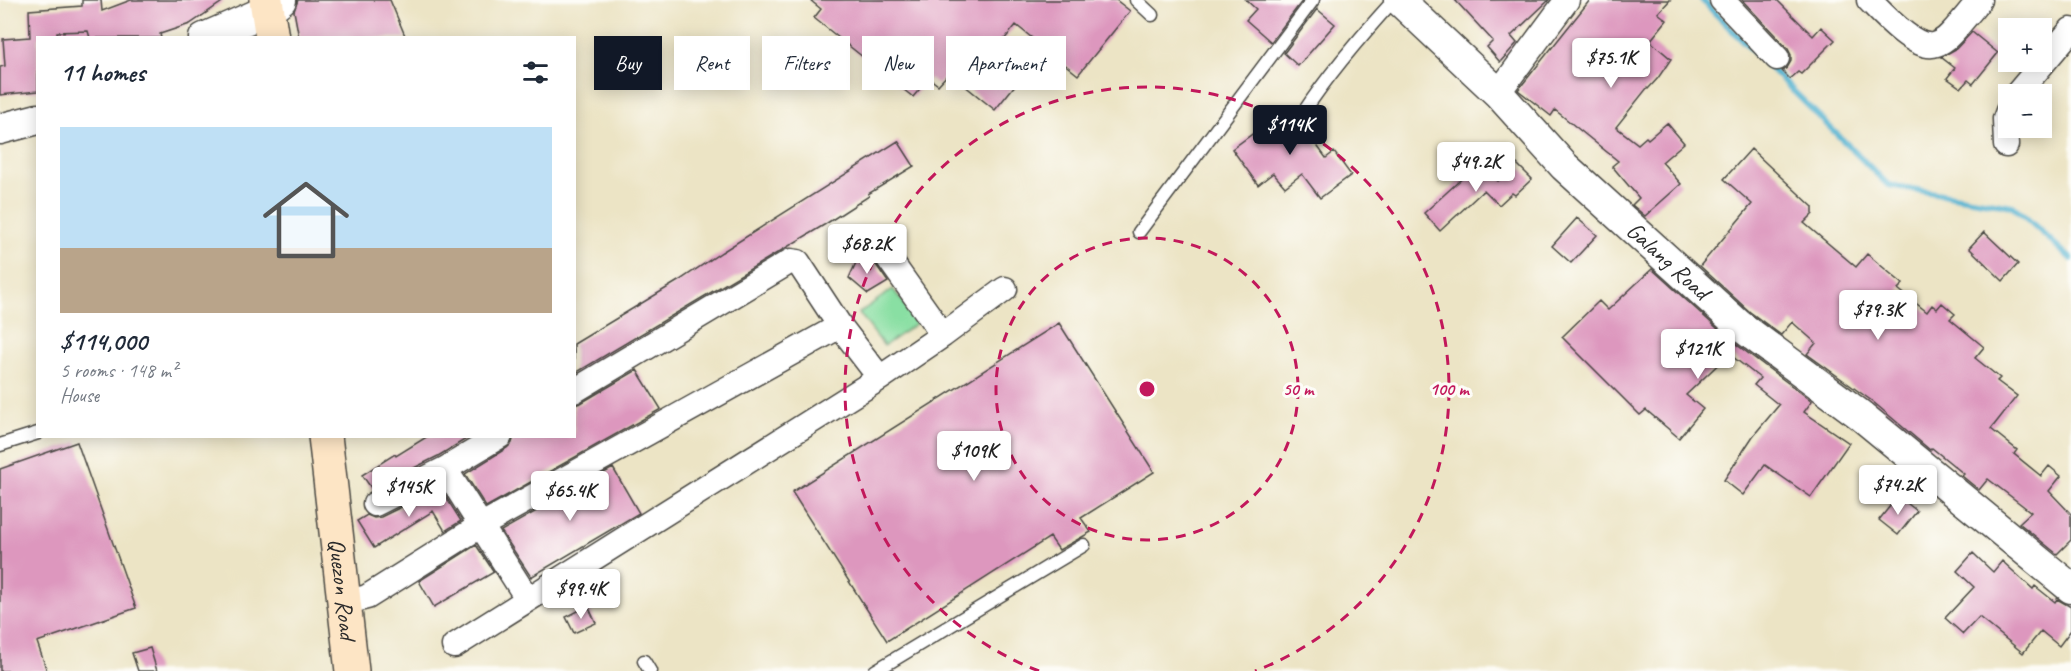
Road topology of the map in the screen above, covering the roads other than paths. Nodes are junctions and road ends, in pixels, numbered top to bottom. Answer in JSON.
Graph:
{"nodes":[{"id":1,"x":1136,"y":0,"type":"edge"},
{"id":2,"x":1313,"y":0,"type":"edge"},
{"id":3,"x":1394,"y":0,"type":"edge"},
{"id":4,"x":1399,"y":0,"type":"edge"},
{"id":5,"x":1567,"y":0,"type":"edge"},
{"id":6,"x":1722,"y":0,"type":"edge"},
{"id":7,"x":1869,"y":0,"type":"edge"},
{"id":8,"x":1979,"y":0,"type":"edge"},
{"id":9,"x":272,"y":12,"type":"edge"},
{"id":10,"x":1152,"y":15,"type":"dead end"},
{"id":11,"x":2071,"y":30,"type":"edge"},
{"id":12,"x":209,"y":36,"type":"edge"},
{"id":13,"x":1777,"y":58,"type":"dead end"},
{"id":14,"x":2025,"y":84,"type":"edge"},
{"id":15,"x":1498,"y":93,"type":"junction"},
{"id":16,"x":1303,"y":113,"type":"dead end"},
{"id":17,"x":36,"y":120,"type":"edge"},
{"id":18,"x":0,"y":129,"type":"edge"},
{"id":19,"x":2006,"y":138,"type":"edge"},
{"id":20,"x":2006,"y":145,"type":"dead end"},
{"id":21,"x":1139,"y":232,"type":"dead end"},
{"id":22,"x":874,"y":238,"type":"dead end"},
{"id":23,"x":1005,"y":289,"type":"dead end"},
{"id":24,"x":840,"y":326,"type":"junction"},
{"id":25,"x":944,"y":335,"type":"junction"},
{"id":26,"x":880,"y":378,"type":"junction"},
{"id":27,"x":576,"y":390,"type":"edge"},
{"id":28,"x":36,"y":435,"type":"edge"},
{"id":29,"x":325,"y":438,"type":"edge"},
{"id":30,"x":497,"y":438,"type":"edge"},
{"id":31,"x":0,"y":445,"type":"edge"},
{"id":32,"x":446,"y":469,"type":"junction"},
{"id":33,"x":375,"y":504,"type":"dead end"},
{"id":34,"x":480,"y":526,"type":"junction"},
{"id":35,"x":1084,"y":545,"type":"dead end"},
{"id":36,"x":2071,"y":588,"type":"edge"},
{"id":37,"x":527,"y":598,"type":"junction"},
{"id":38,"x":344,"y":603,"type":"junction"},
{"id":39,"x":454,"y":646,"type":"dead end"},
{"id":40,"x":352,"y":671,"type":"edge"},
{"id":41,"x":875,"y":671,"type":"edge"}],
"edges":[{"from":1,"to":10,"type":"lane"},
{"from":2,"to":21,"type":"lane"},
{"from":3,"to":16,"type":"lane"},
{"from":4,"to":15,"type":"street","name":"Galang Road"},
{"from":5,"to":15,"type":"street"},
{"from":6,"to":13,"type":"street"},
{"from":7,"to":8,"type":"street"},
{"from":9,"to":12,"type":"street"},
{"from":11,"to":14,"type":"street"},
{"from":15,"to":36,"type":"street","name":"Galang Road"},
{"from":17,"to":18,"type":"street"},
{"from":19,"to":20,"type":"street"},
{"from":22,"to":25,"type":"street"},
{"from":23,"to":25,"type":"street"},
{"from":24,"to":26,"type":"street"},
{"from":24,"to":27,"type":"street"},
{"from":24,"to":34,"type":"street"},
{"from":25,"to":26,"type":"street"},
{"from":26,"to":37,"type":"street"},
{"from":28,"to":31,"type":"lane"},
{"from":29,"to":38,"type":"main road","name":"Quezon Road"},
{"from":30,"to":32,"type":"street"},
{"from":32,"to":33,"type":"street"},
{"from":32,"to":34,"type":"street"},
{"from":34,"to":37,"type":"street"},
{"from":34,"to":38,"type":"street"},
{"from":35,"to":41,"type":"lane"},
{"from":37,"to":39,"type":"street"},
{"from":38,"to":40,"type":"main road","name":"Quezon Road"}]}
